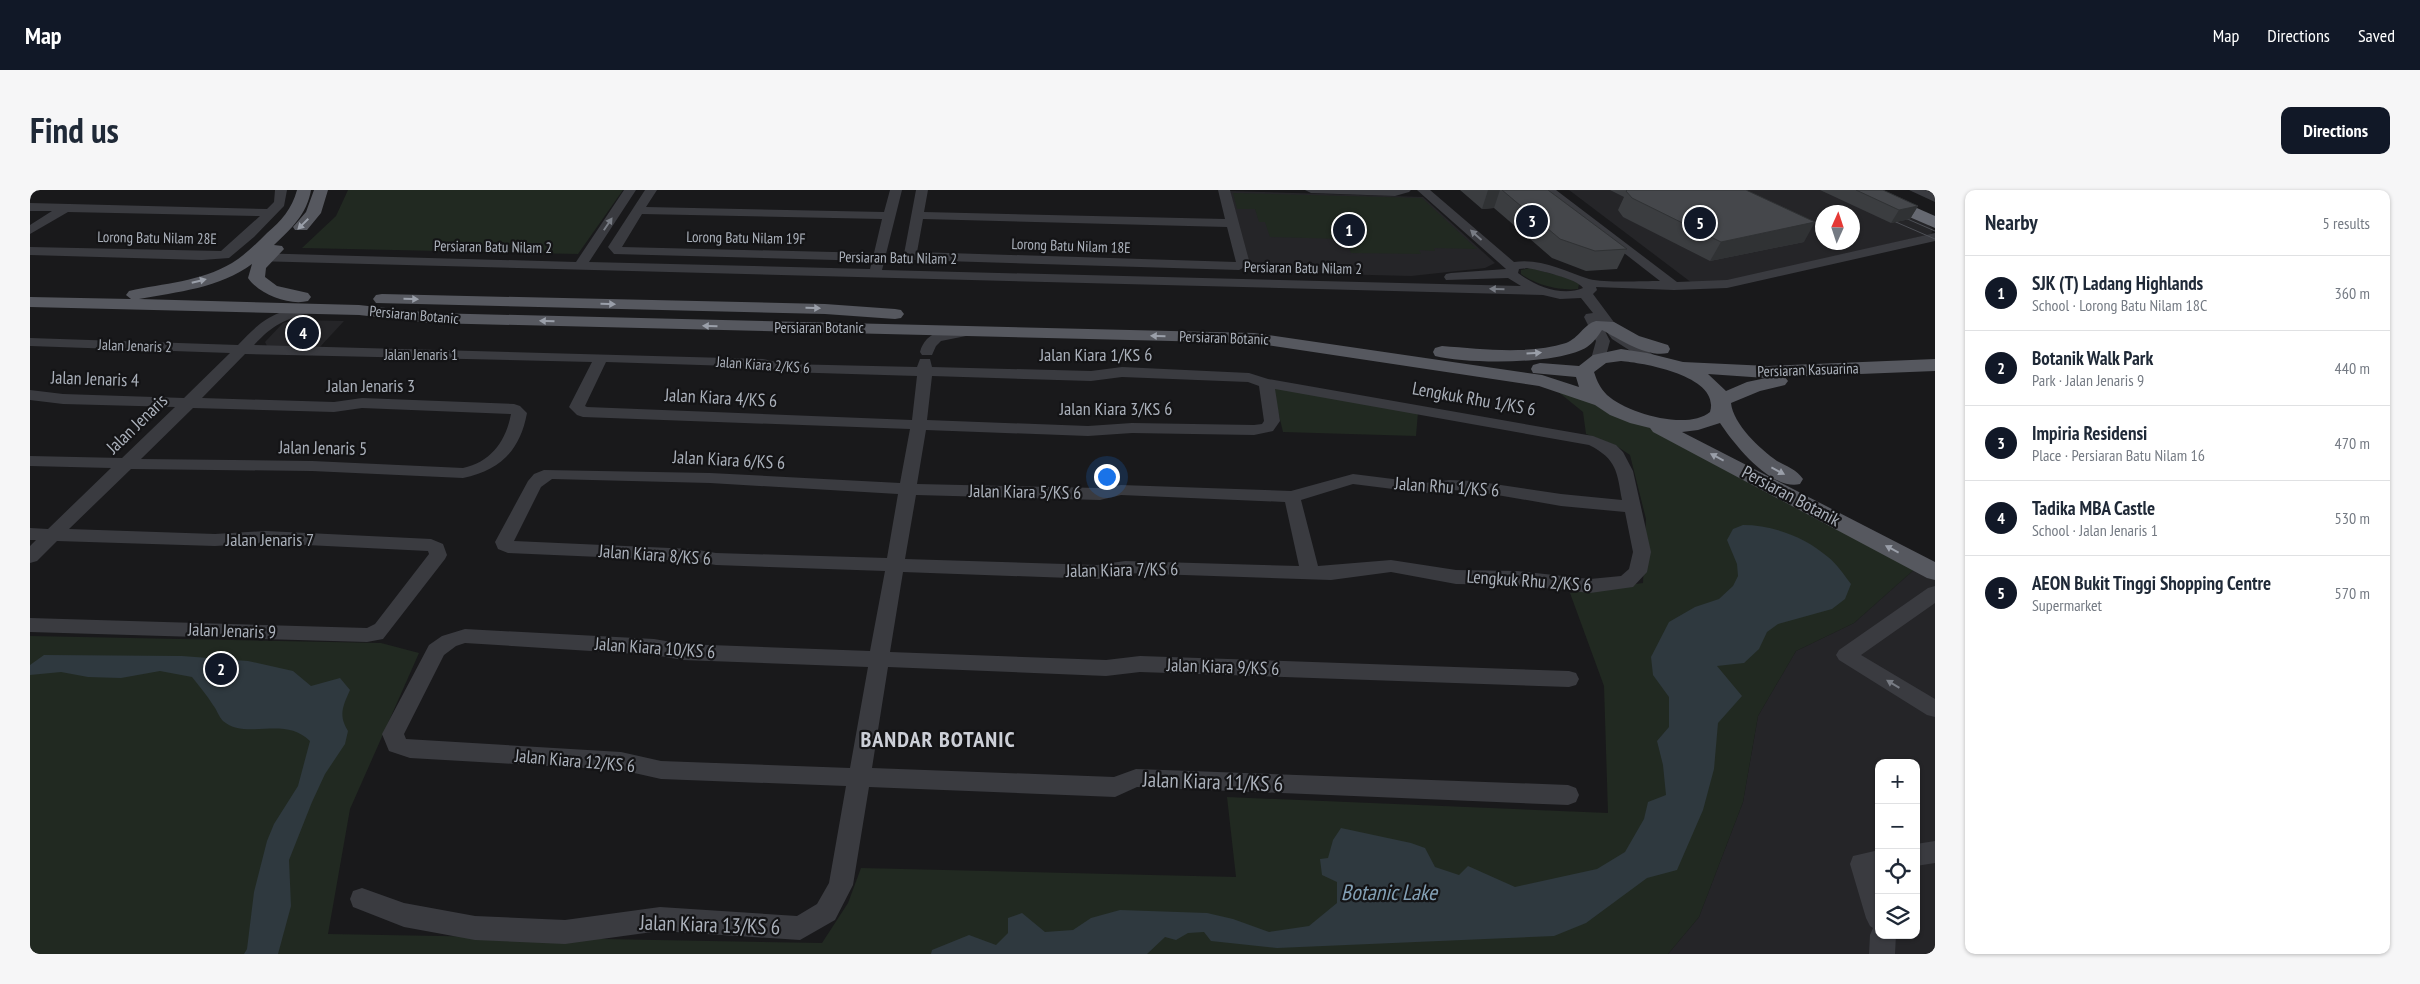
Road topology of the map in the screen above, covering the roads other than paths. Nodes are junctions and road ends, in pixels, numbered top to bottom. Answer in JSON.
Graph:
{"nodes":[{"id":1,"x":281,"y":190,"type":"edge"},
{"id":2,"x":304,"y":190,"type":"edge"},
{"id":3,"x":321,"y":190,"type":"edge"},
{"id":4,"x":630,"y":190,"type":"edge"},
{"id":5,"x":643,"y":190,"type":"edge"},
{"id":6,"x":651,"y":190,"type":"edge"},
{"id":7,"x":896,"y":190,"type":"edge"},
{"id":8,"x":922,"y":190,"type":"edge"},
{"id":9,"x":1224,"y":190,"type":"edge"},
{"id":10,"x":1311,"y":190,"type":"edge"},
{"id":11,"x":1405,"y":190,"type":"edge"},
{"id":12,"x":1423,"y":190,"type":"edge"},
{"id":13,"x":1442,"y":190,"type":"edge"},
{"id":14,"x":1549,"y":190,"type":"edge"},
{"id":15,"x":1563,"y":190,"type":"edge"},
{"id":16,"x":1862,"y":190,"type":"edge"},
{"id":17,"x":1883,"y":190,"type":"edge"},
{"id":18,"x":1915,"y":190,"type":"edge"},
{"id":19,"x":1935,"y":198,"type":"edge"},
{"id":20,"x":30,"y":207,"type":"edge"},
{"id":21,"x":65,"y":208,"type":"junction"},
{"id":22,"x":638,"y":210,"type":"junction"},
{"id":23,"x":272,"y":213,"type":"junction"},
{"id":24,"x":917,"y":215,"type":"junction"},
{"id":25,"x":889,"y":216,"type":"junction"},
{"id":26,"x":1933,"y":219,"type":"edge"},
{"id":27,"x":1233,"y":223,"type":"junction"},
{"id":28,"x":1608,"y":225,"type":"junction"},
{"id":29,"x":1595,"y":226,"type":"junction"},
{"id":30,"x":30,"y":230,"type":"edge"},
{"id":31,"x":1935,"y":237,"type":"edge"},
{"id":32,"x":1935,"y":246,"type":"edge"},
{"id":33,"x":30,"y":251,"type":"edge"},
{"id":34,"x":262,"y":254,"type":"junction"},
{"id":35,"x":590,"y":262,"type":"junction"},
{"id":36,"x":1527,"y":264,"type":"junction"},
{"id":37,"x":877,"y":265,"type":"junction"},
{"id":38,"x":1232,"y":266,"type":"joint"},
{"id":39,"x":1511,"y":270,"type":"junction"},
{"id":40,"x":1654,"y":271,"type":"junction"},
{"id":41,"x":1278,"y":280,"type":"junction"},
{"id":42,"x":1674,"y":286,"type":"junction"},
{"id":43,"x":1688,"y":286,"type":"junction"},
{"id":44,"x":30,"y":289,"type":"edge"},
{"id":45,"x":1588,"y":289,"type":"junction"},
{"id":46,"x":1646,"y":289,"type":"junction"},
{"id":47,"x":1545,"y":291,"type":"junction"},
{"id":48,"x":1566,"y":294,"type":"junction"},
{"id":49,"x":135,"y":295,"type":"junction"},
{"id":50,"x":471,"y":300,"type":"junction"},
{"id":51,"x":1606,"y":301,"type":"junction"},
{"id":52,"x":30,"y":302,"type":"edge"},
{"id":53,"x":305,"y":303,"type":"junction"},
{"id":54,"x":764,"y":308,"type":"junction"},
{"id":55,"x":265,"y":314,"type":"junction"},
{"id":56,"x":455,"y":319,"type":"junction"},
{"id":57,"x":1602,"y":326,"type":"junction"},
{"id":58,"x":758,"y":328,"type":"junction"},
{"id":59,"x":888,"y":328,"type":"junction"},
{"id":60,"x":980,"y":331,"type":"junction"},
{"id":61,"x":30,"y":342,"type":"edge"},
{"id":62,"x":241,"y":350,"type":"junction"},
{"id":63,"x":1416,"y":351,"type":"junction"},
{"id":64,"x":926,"y":357,"type":"junction"},
{"id":65,"x":601,"y":358,"type":"junction"},
{"id":66,"x":1652,"y":358,"type":"junction"},
{"id":67,"x":1935,"y":365,"type":"edge"},
{"id":68,"x":1591,"y":366,"type":"junction"},
{"id":69,"x":1681,"y":367,"type":"junction"},
{"id":70,"x":1811,"y":370,"type":"junction"},
{"id":71,"x":1935,"y":374,"type":"edge"},
{"id":72,"x":1266,"y":383,"type":"junction"},
{"id":73,"x":30,"y":395,"type":"edge"},
{"id":74,"x":1602,"y":401,"type":"junction"},
{"id":75,"x":190,"y":402,"type":"junction"},
{"id":76,"x":1721,"y":405,"type":"junction"},
{"id":77,"x":1646,"y":421,"type":"junction"},
{"id":78,"x":918,"y":425,"type":"junction"},
{"id":79,"x":509,"y":443,"type":"joint"},
{"id":80,"x":30,"y":461,"type":"edge"},
{"id":81,"x":124,"y":464,"type":"junction"},
{"id":82,"x":550,"y":474,"type":"joint"},
{"id":83,"x":907,"y":489,"type":"junction"},
{"id":84,"x":1292,"y":497,"type":"junction"},
{"id":85,"x":1633,"y":507,"type":"junction"},
{"id":86,"x":30,"y":534,"type":"edge"},
{"id":87,"x":52,"y":534,"type":"junction"},
{"id":88,"x":1935,"y":554,"type":"edge"},
{"id":89,"x":30,"y":557,"type":"edge"},
{"id":90,"x":894,"y":566,"type":"junction"},
{"id":91,"x":1310,"y":572,"type":"junction"},
{"id":92,"x":1350,"y":572,"type":"joint"},
{"id":93,"x":1935,"y":572,"type":"edge"},
{"id":94,"x":413,"y":590,"type":"joint"},
{"id":95,"x":1934,"y":595,"type":"edge"},
{"id":96,"x":30,"y":625,"type":"edge"},
{"id":97,"x":436,"y":650,"type":"joint"},
{"id":98,"x":879,"y":658,"type":"junction"},
{"id":99,"x":1568,"y":679,"type":"dead end"},
{"id":100,"x":1935,"y":709,"type":"edge"},
{"id":101,"x":859,"y":776,"type":"junction"},
{"id":102,"x":1568,"y":795,"type":"dead end"},
{"id":103,"x":1935,"y":852,"type":"edge"},
{"id":104,"x":1920,"y":854,"type":"edge"},
{"id":105,"x":1875,"y":862,"type":"edge"},
{"id":106,"x":362,"y":899,"type":"dead end"},
{"id":107,"x":1875,"y":905,"type":"edge"},
{"id":108,"x":1883,"y":939,"type":"edge"},
{"id":109,"x":1882,"y":954,"type":"edge"}],
"edges":[{"from":1,"to":23,"type":"street","name":"Lorong Batu Nilam 28E"},
{"from":2,"to":34,"type":"main road"},
{"from":3,"to":34,"type":"main road","one_way":true},
{"from":35,"to":4,"type":"street","one_way":true},
{"from":5,"to":35,"type":"street"},
{"from":6,"to":22,"type":"street"},
{"from":7,"to":25,"type":"street"},
{"from":8,"to":24,"type":"street"},
{"from":9,"to":27,"type":"street"},
{"from":10,"to":11,"type":"street"},
{"from":39,"to":12,"type":"street","one_way":true},
{"from":13,"to":36,"type":"street"},
{"from":14,"to":29,"type":"street"},
{"from":15,"to":28,"type":"street"},
{"from":16,"to":26,"type":"highway"},
{"from":17,"to":26,"type":"highway"},
{"from":18,"to":19,"type":"street"},
{"from":20,"to":21,"type":"street"},
{"from":21,"to":23,"type":"street"},
{"from":21,"to":30,"type":"street"},
{"from":22,"to":25,"type":"street"},
{"from":22,"to":37,"type":"street","name":"Lorong Batu Nilam 19F"},
{"from":23,"to":33,"type":"street","name":"Lorong Batu Nilam 28E"},
{"from":24,"to":27,"type":"street"},
{"from":24,"to":38,"type":"street","name":"Lorong Batu Nilam 18E"},
{"from":25,"to":37,"type":"street"},
{"from":27,"to":38,"type":"street"},
{"from":28,"to":29,"type":"street"},
{"from":28,"to":43,"type":"street"},
{"from":29,"to":40,"type":"street"},
{"from":31,"to":43,"type":"street"},
{"from":32,"to":46,"type":"street"},
{"from":34,"to":35,"type":"street","name":"Persiaran Batu Nilam 2"},
{"from":49,"to":34,"type":"main road","one_way":true},
{"from":34,"to":53,"type":"main road"},
{"from":35,"to":37,"type":"street","name":"Persiaran Batu Nilam 2"},
{"from":36,"to":39,"type":"street","name":"Persiaran Batu Nilam 2"},
{"from":36,"to":45,"type":"street"},
{"from":37,"to":41,"type":"street","name":"Persiaran Batu Nilam 2"},
{"from":39,"to":41,"type":"street","name":"Persiaran Batu Nilam 2"},
{"from":39,"to":47,"type":"street"},
{"from":40,"to":42,"type":"street"},
{"from":40,"to":46,"type":"street"},
{"from":47,"to":41,"type":"street","name":"Persiaran Batu Nilam 2","one_way":true},
{"from":42,"to":43,"type":"street"},
{"from":42,"to":46,"type":"street"},
{"from":44,"to":49,"type":"main road","name":"Persiaran Botanic"},
{"from":45,"to":46,"type":"street"},
{"from":45,"to":48,"type":"street"},
{"from":45,"to":51,"type":"street"},
{"from":46,"to":51,"type":"street"},
{"from":47,"to":48,"type":"street"},
{"from":48,"to":57,"type":"street"},
{"from":49,"to":53,"type":"main road","name":"Persiaran Botanic"},
{"from":53,"to":50,"type":"main road","name":"Persiaran Botanic","one_way":true},
{"from":50,"to":54,"type":"main road","name":"Persiaran Botanic","one_way":true},
{"from":50,"to":56,"type":"main road"},
{"from":51,"to":57,"type":"street"},
{"from":52,"to":55,"type":"main road","name":"Persiaran Botanic"},
{"from":53,"to":55,"type":"main road","name":"Persiaran Botanic"},
{"from":53,"to":56,"type":"main road","name":"Persiaran Botanic"},
{"from":54,"to":58,"type":"main road"},
{"from":54,"to":63,"type":"main road","name":"Persiaran Botanic","one_way":true},
{"from":55,"to":62,"type":"street","name":"Jalan Jenaris"},
{"from":58,"to":56,"type":"main road","name":"Persiaran Botanic","one_way":true},
{"from":63,"to":57,"type":"main road","one_way":true},
{"from":57,"to":66,"type":"street"},
{"from":57,"to":68,"type":"street"},
{"from":57,"to":70,"type":"main road"},
{"from":58,"to":59,"type":"main road","name":"Persiaran Botanic"},
{"from":59,"to":60,"type":"main road","name":"Persiaran Botanic"},
{"from":59,"to":64,"type":"street"},
{"from":60,"to":64,"type":"street"},
{"from":74,"to":60,"type":"main road","name":"Persiaran Botanic","one_way":true},
{"from":61,"to":62,"type":"street","name":"Jalan Jenaris 2"},
{"from":62,"to":65,"type":"street","name":"Jalan Jenaris 1"},
{"from":62,"to":75,"type":"street","name":"Jalan Jenaris"},
{"from":63,"to":68,"type":"main road","name":"Persiaran Botanic"},
{"from":64,"to":65,"type":"street","name":"Jalan Kiara 2/KS 6"},
{"from":64,"to":72,"type":"street","name":"Jalan Kiara 1/KS 6"},
{"from":64,"to":78,"type":"street","name":"Jalan Kiara 13/KS 6"},
{"from":65,"to":78,"type":"street","name":"Jalan Kiara 4/KS 6"},
{"from":66,"to":68,"type":"main road","name":"Persiaran Botanic"},
{"from":66,"to":69,"type":"main road","name":"Persiaran Botanic"},
{"from":67,"to":70,"type":"main road","name":"Persiaran Kasuarina"},
{"from":68,"to":74,"type":"main road"},
{"from":69,"to":70,"type":"main road","name":"Persiaran Kasuarina"},
{"from":69,"to":76,"type":"main road","name":"Persiaran Botanik"},
{"from":71,"to":76,"type":"main road","name":"Persiaran Kasuarina"},
{"from":72,"to":78,"type":"street","name":"Jalan Kiara 3/KS 6"},
{"from":72,"to":85,"type":"street","name":"Lengkuk Rhu 1/KS 6"},
{"from":73,"to":75,"type":"street","name":"Jalan Jenaris 4"},
{"from":74,"to":77,"type":"main road"},
{"from":75,"to":79,"type":"street","name":"Jalan Jenaris 3"},
{"from":75,"to":81,"type":"street","name":"Jalan Jenaris"},
{"from":76,"to":77,"type":"main road","name":"Persiaran Kasuarina"},
{"from":76,"to":88,"type":"main road","name":"Persiaran Botanik","one_way":true},
{"from":93,"to":77,"type":"main road","name":"Persiaran Botanik","one_way":true},
{"from":78,"to":83,"type":"street","name":"Jalan Kiara 13/KS 6"},
{"from":79,"to":81,"type":"street","name":"Jalan Jenaris 5"},
{"from":80,"to":81,"type":"street","name":"Jalan Jenaris 5"},
{"from":81,"to":87,"type":"street","name":"Jalan Jenaris"},
{"from":82,"to":83,"type":"street","name":"Jalan Kiara 6/KS 6"},
{"from":82,"to":90,"type":"street","name":"Jalan Kiara 8/KS 6"},
{"from":83,"to":84,"type":"street","name":"Jalan Kiara 5/KS 6"},
{"from":83,"to":90,"type":"street","name":"Jalan Kiara 13/KS 6"},
{"from":84,"to":85,"type":"street","name":"Jalan Rhu 1/KS 6"},
{"from":84,"to":91,"type":"street"},
{"from":85,"to":92,"type":"street","name":"Lengkuk Rhu 2/KS 6"},
{"from":86,"to":87,"type":"street"},
{"from":87,"to":89,"type":"street","name":"Jalan Jenaris"},
{"from":87,"to":94,"type":"street","name":"Jalan Jenaris 7"},
{"from":90,"to":91,"type":"street","name":"Jalan Kiara 7/KS 6"},
{"from":90,"to":98,"type":"street","name":"Jalan Kiara 13/KS 6"},
{"from":91,"to":92,"type":"street","name":"Jalan Kiara 7/KS 6"},
{"from":94,"to":96,"type":"street","name":"Jalan Jenaris 9"},
{"from":100,"to":95,"type":"street","one_way":true},
{"from":97,"to":98,"type":"street","name":"Jalan Kiara 10/KS 6"},
{"from":97,"to":101,"type":"street","name":"Jalan Kiara 12/KS 6"},
{"from":98,"to":99,"type":"street","name":"Jalan Kiara 9/KS 6"},
{"from":98,"to":101,"type":"street","name":"Jalan Kiara 13/KS 6"},
{"from":101,"to":102,"type":"street","name":"Jalan Kiara 11/KS 6"},
{"from":101,"to":106,"type":"street","name":"Jalan Kiara 13/KS 6"},
{"from":103,"to":104,"type":"street"},
{"from":105,"to":107,"type":"street"},
{"from":108,"to":109,"type":"street"}]}
